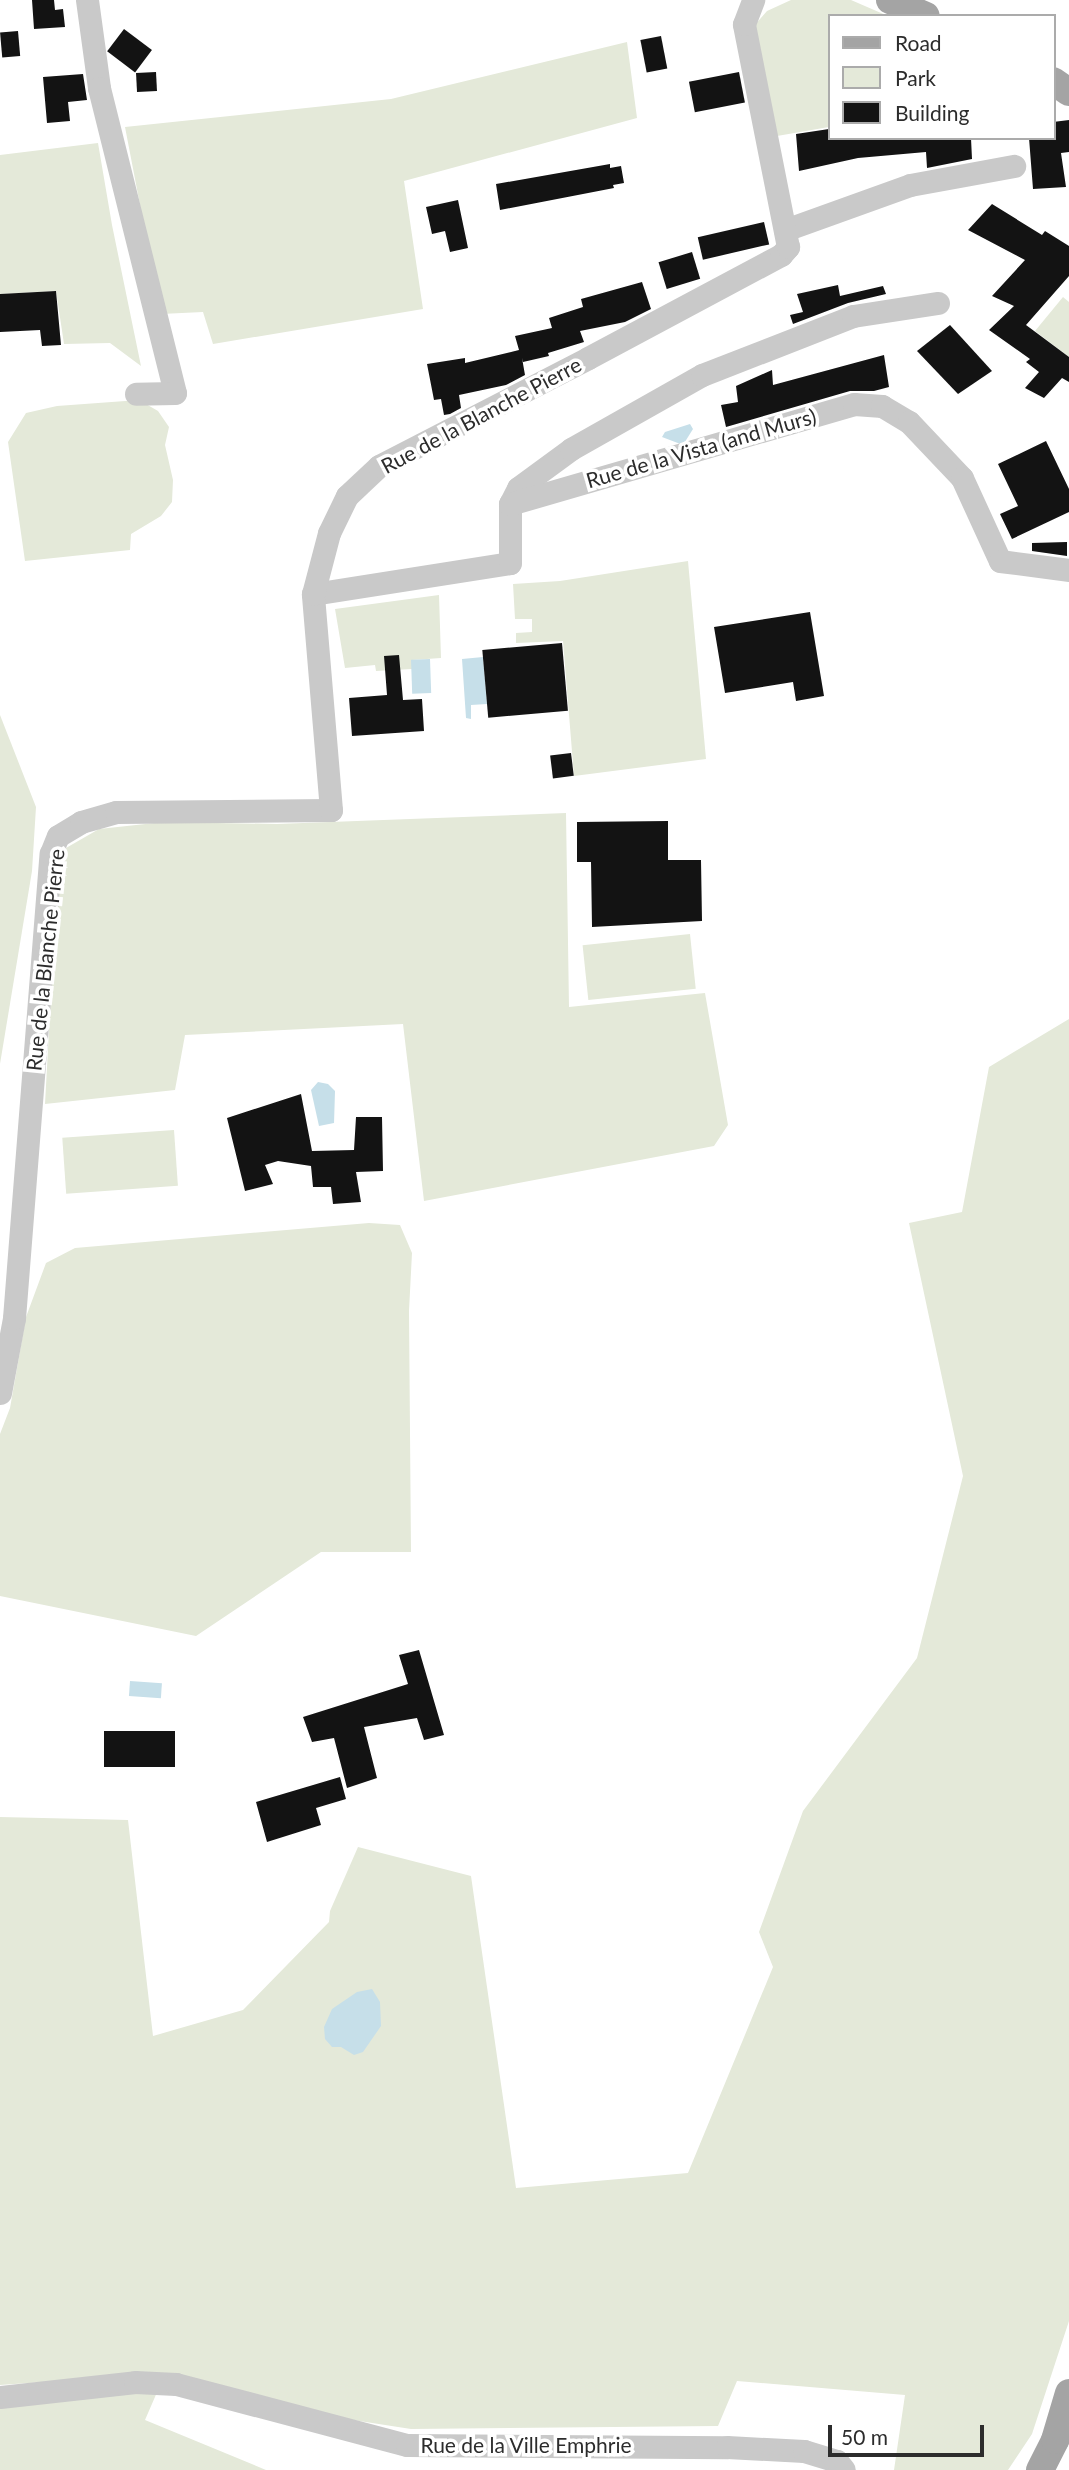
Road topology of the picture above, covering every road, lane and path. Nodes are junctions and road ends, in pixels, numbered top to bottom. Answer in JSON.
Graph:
{"nodes":[{"id":1,"x":87,"y":0,"type":"edge"},
{"id":2,"x":753,"y":0,"type":"edge"},
{"id":3,"x":891,"y":0,"type":"edge"},
{"id":4,"x":922,"y":14,"type":"edge"},
{"id":5,"x":1014,"y":166,"type":"dead end"},
{"id":6,"x":785,"y":230,"type":"junction"},
{"id":7,"x":938,"y":303,"type":"dead end"},
{"id":8,"x":135,"y":394,"type":"dead end"},
{"id":9,"x":510,"y":503,"type":"junction"},
{"id":10,"x":1069,"y":570,"type":"edge"},
{"id":11,"x":313,"y":594,"type":"junction"},
{"id":12,"x":0,"y":1393,"type":"edge"},
{"id":13,"x":1069,"y":2393,"type":"edge"},
{"id":14,"x":0,"y":2397,"type":"edge"},
{"id":15,"x":844,"y":2470,"type":"edge"},
{"id":16,"x":1040,"y":2470,"type":"edge"}],
"edges":[{"from":1,"to":8,"type":"street"},
{"from":2,"to":6,"type":"street"},
{"from":3,"to":4,"type":"main road"},
{"from":5,"to":6,"type":"street"},
{"from":6,"to":11,"type":"street","name":"Rue de la Blanche Pierre"},
{"from":7,"to":9,"type":"street"},
{"from":9,"to":10,"type":"street","name":"Rue de la Vista (and Murs)"},
{"from":9,"to":11,"type":"street"},
{"from":11,"to":12,"type":"street","name":"Rue de la Blanche Pierre"},
{"from":13,"to":16,"type":"main road"},
{"from":14,"to":15,"type":"street","name":"Rue de la Ville Emphrie"}]}
